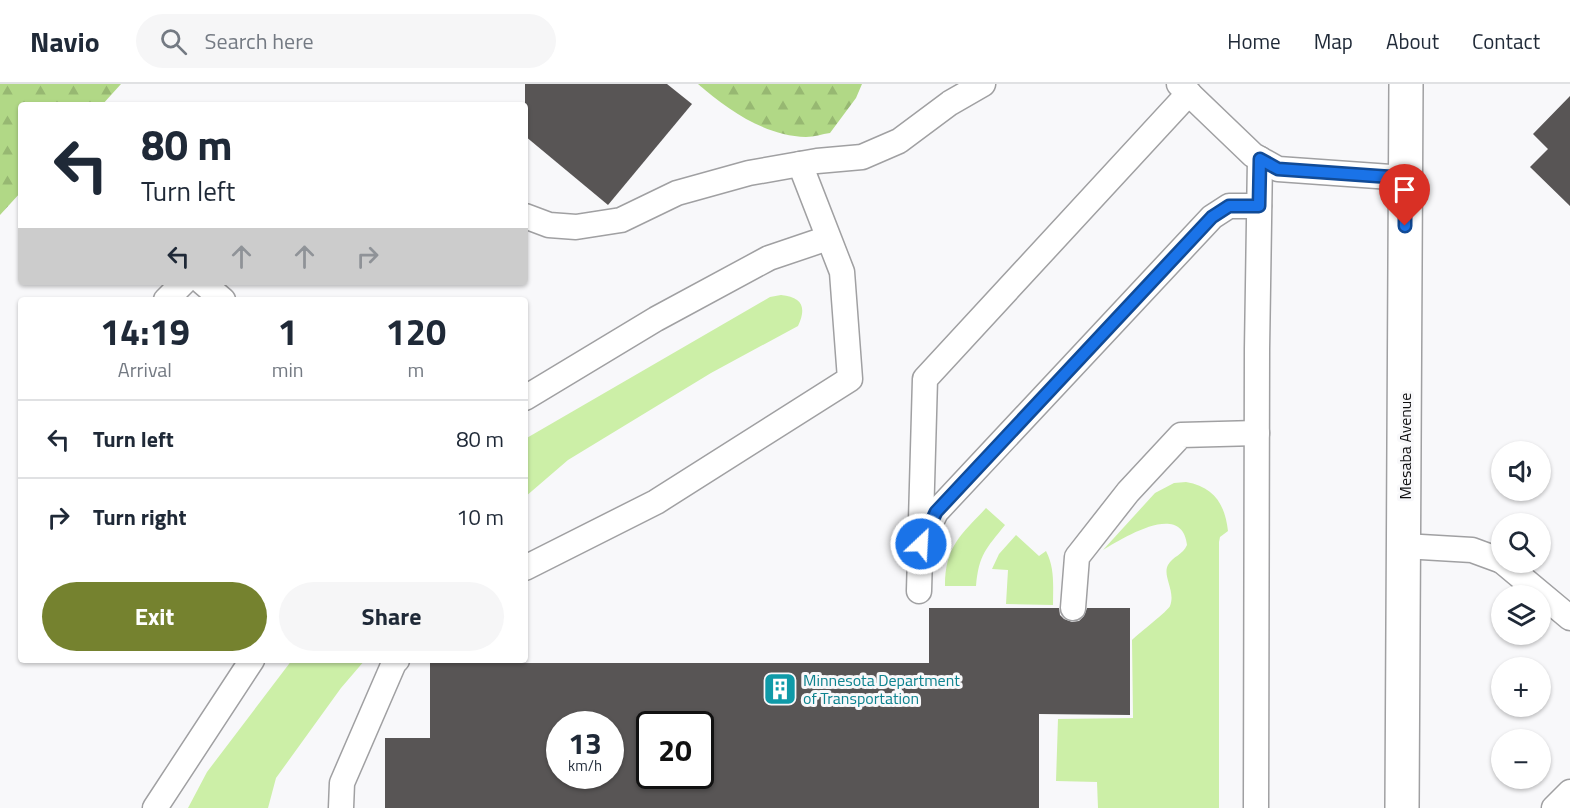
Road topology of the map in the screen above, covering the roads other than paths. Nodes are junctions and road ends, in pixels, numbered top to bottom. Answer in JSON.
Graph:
{"nodes":[{"id":1,"x":983,"y":84,"type":"edge"},
{"id":2,"x":1406,"y":84,"type":"edge"},
{"id":3,"x":1184,"y":89,"type":"edge"},
{"id":4,"x":1260,"y":159,"type":"junction"},
{"id":5,"x":800,"y":164,"type":"junction"},
{"id":6,"x":1405,"y":178,"type":"junction"},
{"id":7,"x":1259,"y":206,"type":"junction"},
{"id":8,"x":528,"y":217,"type":"edge"},
{"id":9,"x":828,"y":238,"type":"junction"},
{"id":10,"x":181,"y":285,"type":"edge"},
{"id":11,"x":206,"y":285,"type":"edge"},
{"id":12,"x":169,"y":297,"type":"edge"},
{"id":13,"x":220,"y":297,"type":"edge"},
{"id":14,"x":528,"y":396,"type":"edge"},
{"id":15,"x":1257,"y":433,"type":"junction"},
{"id":16,"x":921,"y":544,"type":"junction"},
{"id":17,"x":1404,"y":546,"type":"junction"},
{"id":18,"x":1491,"y":558,"type":"edge"},
{"id":19,"x":528,"y":566,"type":"edge"},
{"id":20,"x":1515,"y":573,"type":"edge"},
{"id":21,"x":919,"y":591,"type":"dead end"},
{"id":22,"x":1073,"y":608,"type":"dead end"},
{"id":23,"x":1570,"y":618,"type":"edge"},
{"id":24,"x":250,"y":663,"type":"edge"},
{"id":25,"x":394,"y":663,"type":"edge"},
{"id":26,"x":1570,"y":792,"type":"edge"},
{"id":27,"x":155,"y":808,"type":"edge"},
{"id":28,"x":341,"y":808,"type":"edge"},
{"id":29,"x":1256,"y":808,"type":"edge"},
{"id":30,"x":1402,"y":808,"type":"edge"},
{"id":31,"x":1554,"y":808,"type":"edge"}],
"edges":[{"from":1,"to":5,"type":"lane"},
{"from":2,"to":6,"type":"main road","name":"Mesaba Avenue"},
{"from":3,"to":4,"type":"lane"},
{"from":3,"to":16,"type":"lane"},
{"from":4,"to":6,"type":"lane"},
{"from":4,"to":7,"type":"lane"},
{"from":5,"to":8,"type":"lane"},
{"from":5,"to":9,"type":"lane"},
{"from":6,"to":17,"type":"main road","name":"Mesaba Avenue"},
{"from":7,"to":15,"type":"lane"},
{"from":7,"to":16,"type":"lane"},
{"from":9,"to":14,"type":"lane"},
{"from":9,"to":19,"type":"lane"},
{"from":10,"to":12,"type":"lane"},
{"from":11,"to":13,"type":"lane"},
{"from":15,"to":22,"type":"lane"},
{"from":15,"to":29,"type":"lane"},
{"from":16,"to":21,"type":"lane"},
{"from":17,"to":18,"type":"lane"},
{"from":17,"to":30,"type":"main road","name":"Mesaba Avenue"},
{"from":20,"to":23,"type":"lane"},
{"from":24,"to":27,"type":"lane"},
{"from":25,"to":28,"type":"lane"},
{"from":26,"to":31,"type":"lane"}]}
